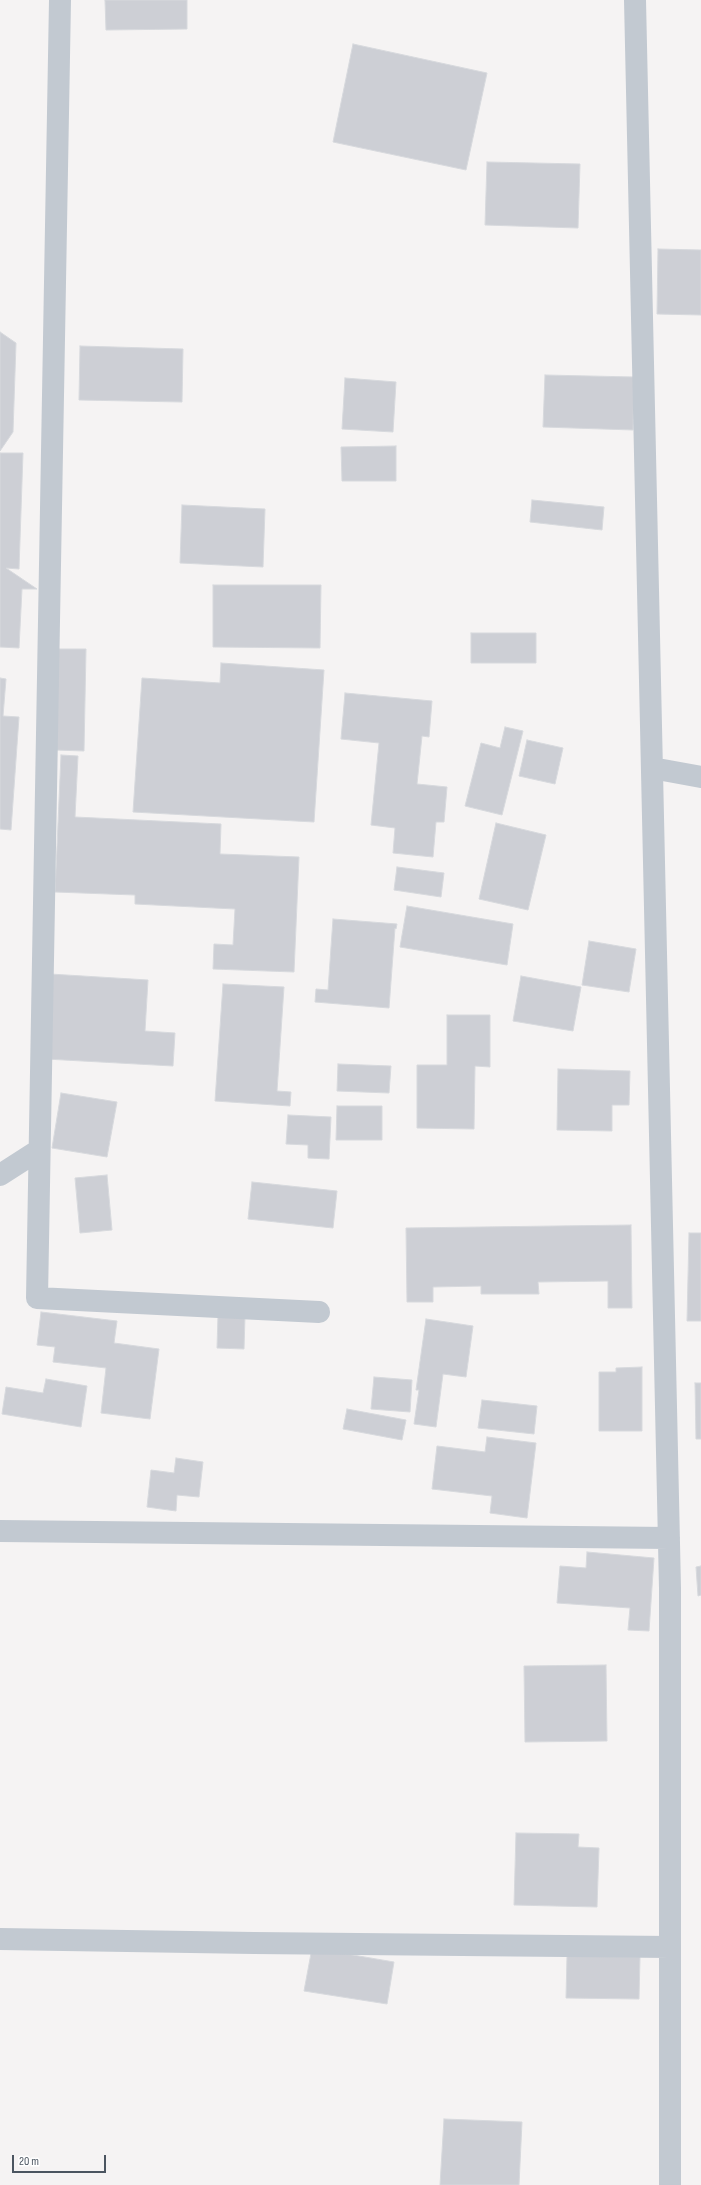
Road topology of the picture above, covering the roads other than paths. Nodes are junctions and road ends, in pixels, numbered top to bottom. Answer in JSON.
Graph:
{"nodes":[{"id":1,"x":60,"y":0,"type":"edge"},
{"id":2,"x":635,"y":0,"type":"edge"},
{"id":3,"x":652,"y":768,"type":"junction"},
{"id":4,"x":701,"y":777,"type":"edge"},
{"id":5,"x":39,"y":1150,"type":"junction"},
{"id":6,"x":0,"y":1175,"type":"edge"},
{"id":7,"x":319,"y":1312,"type":"dead end"},
{"id":8,"x":0,"y":1531,"type":"edge"},
{"id":9,"x":669,"y":1538,"type":"junction"},
{"id":10,"x":0,"y":1939,"type":"edge"},
{"id":11,"x":670,"y":1947,"type":"junction"},
{"id":12,"x":670,"y":2185,"type":"edge"}],
"edges":[{"from":1,"to":5,"type":"street"},
{"from":2,"to":3,"type":"street"},
{"from":3,"to":4,"type":"street"},
{"from":3,"to":9,"type":"street"},
{"from":5,"to":6,"type":"street"},
{"from":5,"to":7,"type":"street"},
{"from":8,"to":9,"type":"street"},
{"from":9,"to":11,"type":"street"},
{"from":10,"to":11,"type":"street"},
{"from":11,"to":12,"type":"street"}]}
